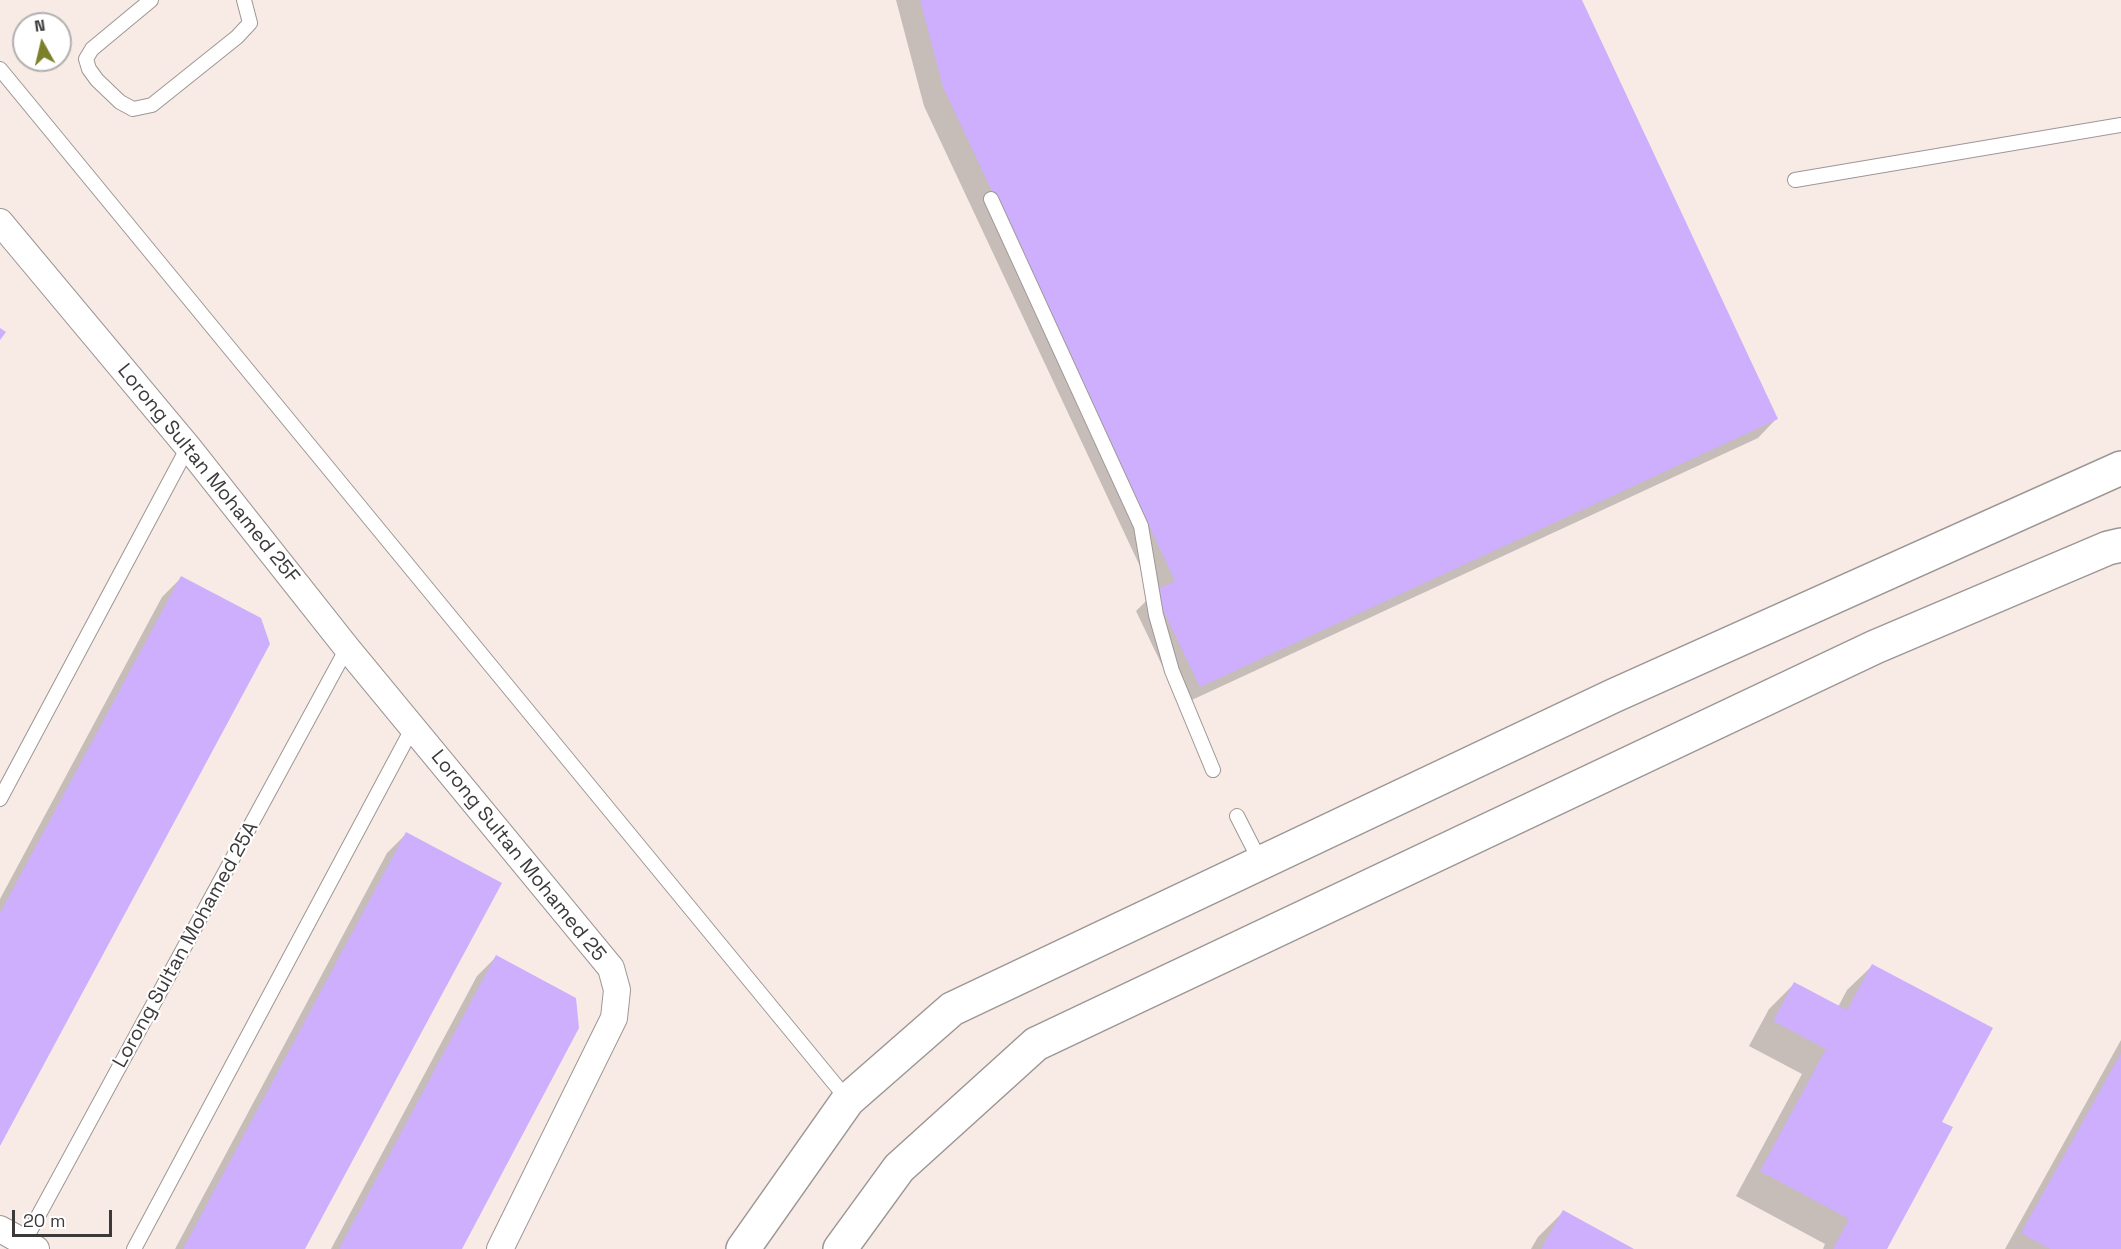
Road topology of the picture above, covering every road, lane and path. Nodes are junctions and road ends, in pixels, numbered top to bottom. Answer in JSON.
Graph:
{"nodes":[{"id":1,"x":151,"y":0,"type":"edge"},
{"id":2,"x":244,"y":0,"type":"edge"},
{"id":3,"x":0,"y":69,"type":"edge"},
{"id":4,"x":2121,"y":125,"type":"edge"},
{"id":5,"x":1795,"y":180,"type":"dead end"},
{"id":6,"x":991,"y":199,"type":"dead end"},
{"id":7,"x":0,"y":222,"type":"edge"},
{"id":8,"x":188,"y":447,"type":"junction"},
{"id":9,"x":2121,"y":468,"type":"edge"},
{"id":10,"x":2121,"y":546,"type":"edge"},
{"id":11,"x":347,"y":648,"type":"junction"},
{"id":12,"x":413,"y":727,"type":"junction"},
{"id":13,"x":1213,"y":770,"type":"dead end"},
{"id":14,"x":0,"y":799,"type":"edge"},
{"id":15,"x":1237,"y":816,"type":"dead end"},
{"id":16,"x":1261,"y":863,"type":"junction"},
{"id":17,"x":848,"y":1100,"type":"junction"},
{"id":18,"x":0,"y":1229,"type":"edge"},
{"id":19,"x":30,"y":1246,"type":"edge"},
{"id":20,"x":134,"y":1249,"type":"edge"},
{"id":21,"x":501,"y":1249,"type":"edge"},
{"id":22,"x":744,"y":1249,"type":"edge"},
{"id":23,"x":840,"y":1249,"type":"edge"}],
"edges":[{"from":1,"to":2,"type":"lane"},
{"from":3,"to":17,"type":"lane"},
{"from":4,"to":5,"type":"lane"},
{"from":6,"to":13,"type":"lane"},
{"from":7,"to":8,"type":"street","name":"Lorong Sultan Mohamed 25F"},
{"from":8,"to":11,"type":"street","name":"Lorong Sultan Mohamed 25F"},
{"from":8,"to":14,"type":"lane"},
{"from":9,"to":16,"type":"street"},
{"from":10,"to":23,"type":"street"},
{"from":11,"to":12,"type":"street","name":"Lorong Sultan Mohamed 25F"},
{"from":11,"to":19,"type":"lane","name":"Lorong Sultan Mohamed 25A"},
{"from":12,"to":20,"type":"lane"},
{"from":12,"to":21,"type":"street","name":"Lorong Sultan Mohamed 25"},
{"from":15,"to":16,"type":"lane"},
{"from":16,"to":17,"type":"street"},
{"from":17,"to":22,"type":"street"},
{"from":18,"to":19,"type":"street"}]}
